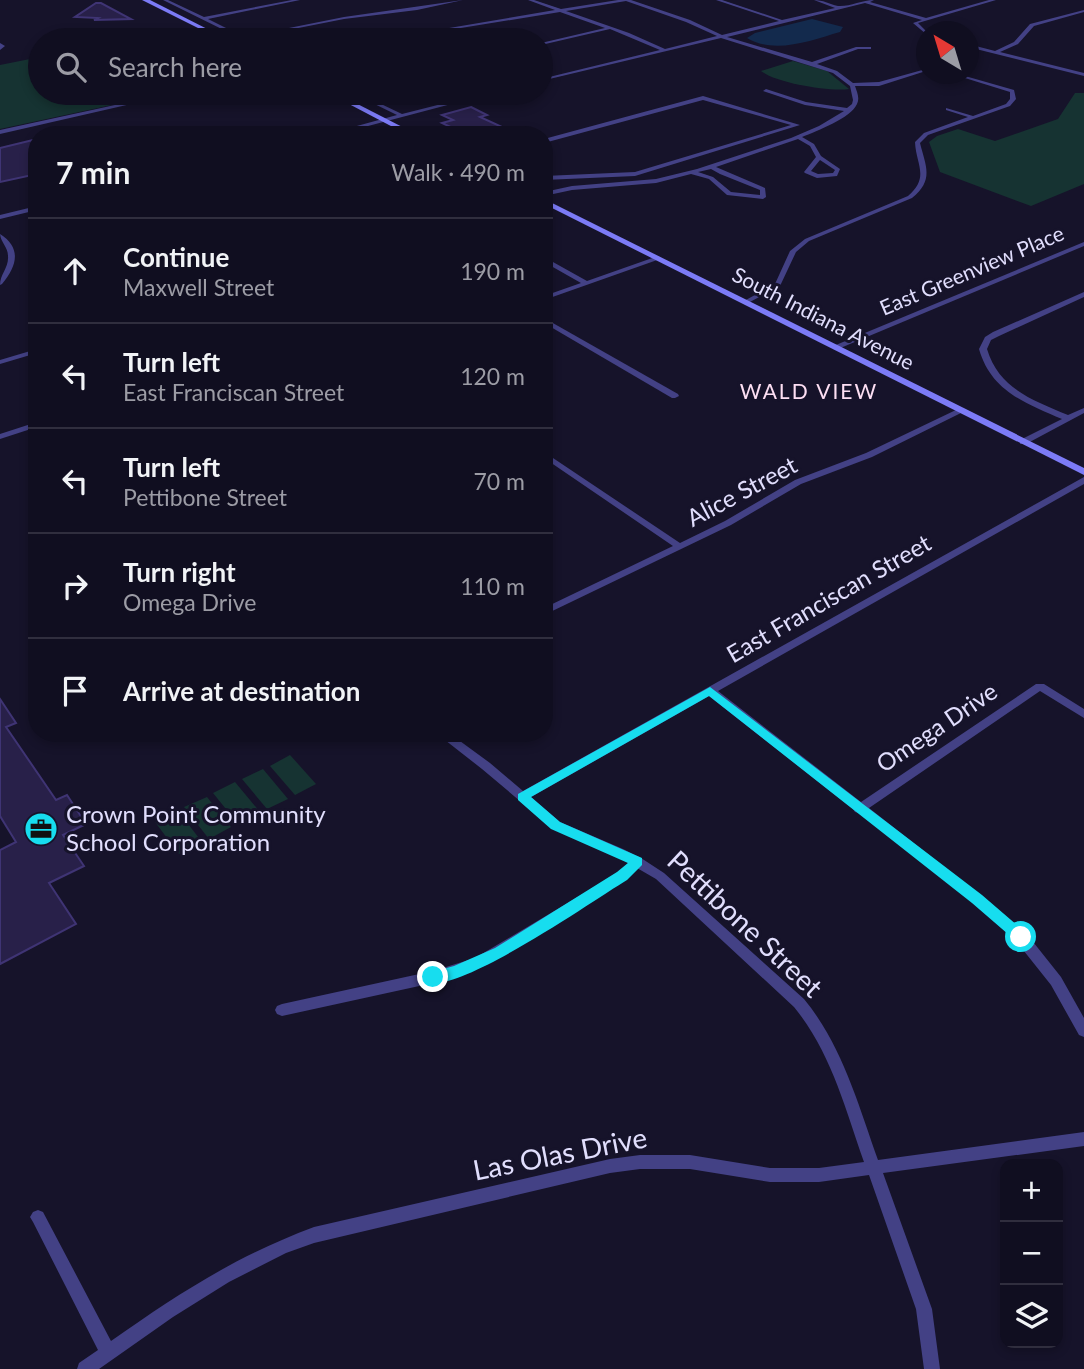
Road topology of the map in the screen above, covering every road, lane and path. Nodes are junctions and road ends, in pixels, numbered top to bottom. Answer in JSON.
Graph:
{"nodes":[{"id":1,"x":166,"y":0,"type":"edge"},
{"id":2,"x":298,"y":0,"type":"edge"},
{"id":3,"x":461,"y":0,"type":"edge"},
{"id":4,"x":530,"y":0,"type":"edge"},
{"id":5,"x":627,"y":0,"type":"edge"},
{"id":6,"x":718,"y":0,"type":"edge"},
{"id":7,"x":816,"y":0,"type":"edge"},
{"id":8,"x":872,"y":0,"type":"edge"},
{"id":9,"x":994,"y":0,"type":"edge"},
{"id":10,"x":148,"y":1,"type":"edge"},
{"id":11,"x":865,"y":2,"type":"junction"},
{"id":12,"x":841,"y":7,"type":"junction"},
{"id":13,"x":561,"y":11,"type":"junction"},
{"id":14,"x":1084,"y":11,"type":"edge"},
{"id":15,"x":203,"y":19,"type":"junction"},
{"id":16,"x":923,"y":19,"type":"junction"},
{"id":17,"x":783,"y":20,"type":"junction"},
{"id":18,"x":919,"y":21,"type":"edge"},
{"id":19,"x":202,"y":28,"type":"edge"},
{"id":20,"x":222,"y":28,"type":"edge"},
{"id":21,"x":297,"y":28,"type":"edge"},
{"id":22,"x":455,"y":28,"type":"edge"},
{"id":23,"x":610,"y":28,"type":"junction"},
{"id":24,"x":720,"y":36,"type":"junction"},
{"id":25,"x":553,"y":41,"type":"edge"},
{"id":26,"x":869,"y":48,"type":"dead end"},
{"id":27,"x":979,"y":48,"type":"edge"},
{"id":28,"x":663,"y":50,"type":"junction"},
{"id":29,"x":993,"y":52,"type":"junction"},
{"id":30,"x":812,"y":64,"type":"junction"},
{"id":31,"x":916,"y":73,"type":"edge"},
{"id":32,"x":1084,"y":75,"type":"edge"},
{"id":33,"x":553,"y":77,"type":"edge"},
{"id":34,"x":979,"y":81,"type":"edge"},
{"id":35,"x":852,"y":85,"type":"junction"},
{"id":36,"x":766,"y":91,"type":"dead end"},
{"id":37,"x":122,"y":105,"type":"edge"},
{"id":38,"x":355,"y":105,"type":"edge"},
{"id":39,"x":379,"y":105,"type":"edge"},
{"id":40,"x":441,"y":105,"type":"edge"},
{"id":41,"x":948,"y":109,"type":"dead end"},
{"id":42,"x":849,"y":110,"type":"junction"},
{"id":43,"x":400,"y":115,"type":"junction"},
{"id":44,"x":972,"y":117,"type":"junction"},
{"id":45,"x":383,"y":119,"type":"junction"},
{"id":46,"x":797,"y":125,"type":"junction"},
{"id":47,"x":358,"y":126,"type":"edge"},
{"id":48,"x":397,"y":126,"type":"edge"},
{"id":49,"x":817,"y":130,"type":"junction"},
{"id":50,"x":0,"y":132,"type":"edge"},
{"id":51,"x":800,"y":138,"type":"junction"},
{"id":52,"x":553,"y":139,"type":"edge"},
{"id":53,"x":704,"y":154,"type":"junction"},
{"id":54,"x":819,"y":157,"type":"junction"},
{"id":55,"x":722,"y":162,"type":"junction"},
{"id":56,"x":710,"y":166,"type":"junction"},
{"id":57,"x":690,"y":172,"type":"junction"},
{"id":58,"x":553,"y":178,"type":"edge"},
{"id":59,"x":553,"y":192,"type":"edge"},
{"id":60,"x":553,"y":206,"type":"edge"},
{"id":61,"x":28,"y":210,"type":"edge"},
{"id":62,"x":0,"y":217,"type":"edge"},
{"id":63,"x":0,"y":236,"type":"edge"},
{"id":64,"x":1082,"y":246,"type":"edge"},
{"id":65,"x":658,"y":258,"type":"junction"},
{"id":66,"x":553,"y":264,"type":"edge"},
{"id":67,"x":0,"y":283,"type":"edge"},
{"id":68,"x":586,"y":283,"type":"junction"},
{"id":69,"x":1084,"y":294,"type":"edge"},
{"id":70,"x":553,"y":295,"type":"edge"},
{"id":71,"x":746,"y":302,"type":"junction"},
{"id":72,"x":553,"y":325,"type":"edge"},
{"id":73,"x":835,"y":348,"type":"junction"},
{"id":74,"x":28,"y":354,"type":"edge"},
{"id":75,"x":0,"y":362,"type":"edge"},
{"id":76,"x":675,"y":397,"type":"dead end"},
{"id":77,"x":1084,"y":410,"type":"edge"},
{"id":78,"x":961,"y":411,"type":"junction"},
{"id":79,"x":1067,"y":418,"type":"junction"},
{"id":80,"x":28,"y":427,"type":"edge"},
{"id":81,"x":2,"y":433,"type":"edge"},
{"id":82,"x":1023,"y":442,"type":"junction"},
{"id":83,"x":553,"y":460,"type":"edge"},
{"id":84,"x":1084,"y":472,"type":"edge"},
{"id":85,"x":1084,"y":480,"type":"edge"},
{"id":86,"x":680,"y":547,"type":"junction"},
{"id":87,"x":553,"y":607,"type":"edge"},
{"id":88,"x":710,"y":691,"type":"junction"},
{"id":89,"x":1084,"y":714,"type":"edge"},
{"id":90,"x":453,"y":742,"type":"edge"},
{"id":91,"x":522,"y":797,"type":"junction"},
{"id":92,"x":859,"y":808,"type":"junction"},
{"id":93,"x":637,"y":861,"type":"junction"},
{"id":94,"x":282,"y":1010,"type":"dead end"},
{"id":95,"x":1084,"y":1031,"type":"edge"},
{"id":96,"x":1084,"y":1139,"type":"edge"},
{"id":97,"x":873,"y":1168,"type":"junction"},
{"id":98,"x":38,"y":1217,"type":"dead end"},
{"id":99,"x":107,"y":1353,"type":"junction"},
{"id":100,"x":85,"y":1369,"type":"edge"},
{"id":101,"x":932,"y":1369,"type":"edge"}],
"edges":[{"from":1,"to":10,"type":"street"},
{"from":1,"to":15,"type":"street"},
{"from":2,"to":15,"type":"street"},
{"from":3,"to":21,"type":"street"},
{"from":4,"to":13,"type":"street"},
{"from":5,"to":13,"type":"street"},
{"from":5,"to":24,"type":"street"},
{"from":6,"to":17,"type":"street"},
{"from":7,"to":12,"type":"street"},
{"from":8,"to":11,"type":"street"},
{"from":9,"to":16,"type":"street"},
{"from":10,"to":19,"type":"main road"},
{"from":11,"to":12,"type":"street"},
{"from":11,"to":16,"type":"street"},
{"from":12,"to":17,"type":"street"},
{"from":13,"to":22,"type":"street"},
{"from":13,"to":23,"type":"street"},
{"from":14,"to":29,"type":"street"},
{"from":15,"to":20,"type":"street"},
{"from":16,"to":18,"type":"street"},
{"from":17,"to":24,"type":"street"},
{"from":23,"to":25,"type":"street"},
{"from":23,"to":28,"type":"street"},
{"from":24,"to":28,"type":"street"},
{"from":24,"to":30,"type":"street"},
{"from":26,"to":30,"type":"street"},
{"from":27,"to":29,"type":"street"},
{"from":28,"to":33,"type":"street"},
{"from":29,"to":32,"type":"street"},
{"from":30,"to":35,"type":"street"},
{"from":31,"to":35,"type":"street"},
{"from":34,"to":44,"type":"street"},
{"from":35,"to":42,"type":"street"},
{"from":36,"to":42,"type":"street"},
{"from":37,"to":50,"type":"street"},
{"from":38,"to":45,"type":"main road"},
{"from":39,"to":43,"type":"street"},
{"from":40,"to":43,"type":"street"},
{"from":41,"to":44,"type":"street"},
{"from":42,"to":49,"type":"street"},
{"from":43,"to":45,"type":"street"},
{"from":44,"to":71,"type":"street"},
{"from":45,"to":47,"type":"street"},
{"from":45,"to":48,"type":"main road"},
{"from":46,"to":49,"type":"street"},
{"from":46,"to":52,"type":"street"},
{"from":46,"to":53,"type":"street"},
{"from":49,"to":51,"type":"street"},
{"from":51,"to":54,"type":"street"},
{"from":51,"to":55,"type":"street"},
{"from":53,"to":55,"type":"street"},
{"from":53,"to":58,"type":"street"},
{"from":54,"to":54,"type":"street"},
{"from":55,"to":56,"type":"street"},
{"from":56,"to":57,"type":"street"},
{"from":56,"to":57,"type":"street"},
{"from":57,"to":59,"type":"street"},
{"from":60,"to":65,"type":"main road","name":"South Indiana Avenue"},
{"from":61,"to":62,"type":"street"},
{"from":63,"to":67,"type":"street"},
{"from":64,"to":73,"type":"street","name":"East Greenview Place"},
{"from":65,"to":68,"type":"street"},
{"from":65,"to":71,"type":"main road","name":"South Indiana Avenue"},
{"from":66,"to":68,"type":"street"},
{"from":68,"to":70,"type":"street"},
{"from":69,"to":79,"type":"street"},
{"from":71,"to":73,"type":"main road","name":"South Indiana Avenue"},
{"from":72,"to":76,"type":"street"},
{"from":73,"to":78,"type":"main road","name":"South Indiana Avenue"},
{"from":74,"to":75,"type":"street"},
{"from":77,"to":79,"type":"street"},
{"from":78,"to":82,"type":"main road","name":"South Indiana Avenue"},
{"from":78,"to":86,"type":"street","name":"Alice Street"},
{"from":79,"to":82,"type":"street"},
{"from":80,"to":81,"type":"street"},
{"from":82,"to":84,"type":"main road","name":"South Indiana Avenue"},
{"from":83,"to":86,"type":"street"},
{"from":85,"to":88,"type":"street","name":"East Franciscan Street"},
{"from":86,"to":87,"type":"street","name":"Alice Street"},
{"from":88,"to":91,"type":"street","name":"East Franciscan Street"},
{"from":88,"to":92,"type":"street"},
{"from":89,"to":92,"type":"street","name":"Omega Drive"},
{"from":90,"to":91,"type":"street","name":"Pettibone Street"},
{"from":91,"to":93,"type":"street","name":"Pettibone Street"},
{"from":92,"to":95,"type":"street"},
{"from":93,"to":94,"type":"street"},
{"from":93,"to":97,"type":"street","name":"Pettibone Street"},
{"from":96,"to":97,"type":"street","name":"Las Olas Drive"},
{"from":97,"to":99,"type":"street","name":"Las Olas Drive"},
{"from":97,"to":101,"type":"street","name":"Pettibone Street"},
{"from":98,"to":99,"type":"street"},
{"from":99,"to":100,"type":"street","name":"Las Olas Drive"}]}
